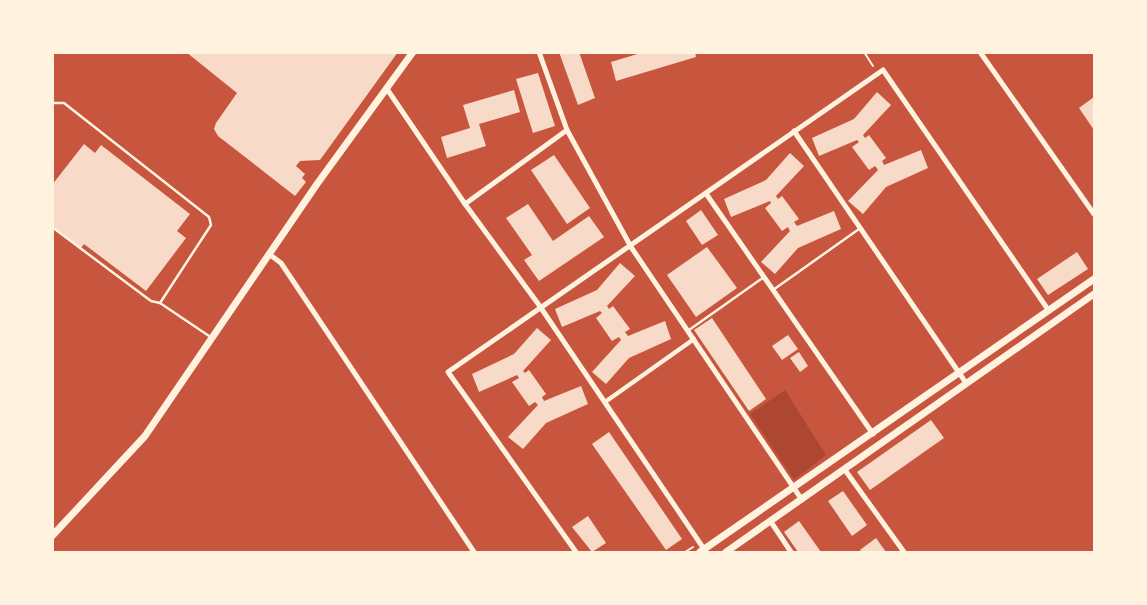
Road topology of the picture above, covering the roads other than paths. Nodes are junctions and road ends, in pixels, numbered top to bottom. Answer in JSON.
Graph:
{"nodes":[{"id":1,"x":414,"y":52,"type":"edge"},
{"id":2,"x":539,"y":52,"type":"edge"},
{"id":3,"x":980,"y":52,"type":"edge"},
{"id":4,"x":387,"y":89,"type":"junction"},
{"id":5,"x":52,"y":103,"type":"edge"},
{"id":6,"x":567,"y":130,"type":"junction"},
{"id":7,"x":794,"y":131,"type":"junction"},
{"id":8,"x":707,"y":195,"type":"junction"},
{"id":9,"x":465,"y":204,"type":"junction"},
{"id":10,"x":1094,"y":214,"type":"edge"},
{"id":11,"x":52,"y":227,"type":"edge"},
{"id":12,"x":861,"y":228,"type":"junction"},
{"id":13,"x":631,"y":247,"type":"junction"},
{"id":14,"x":269,"y":254,"type":"junction"},
{"id":15,"x":764,"y":277,"type":"junction"},
{"id":16,"x":1094,"y":279,"type":"edge"},
{"id":17,"x":773,"y":290,"type":"junction"},
{"id":18,"x":1094,"y":294,"type":"edge"},
{"id":19,"x":160,"y":303,"type":"junction"},
{"id":20,"x":539,"y":306,"type":"junction"},
{"id":21,"x":1049,"y":311,"type":"junction"},
{"id":22,"x":688,"y":331,"type":"junction"},
{"id":23,"x":212,"y":338,"type":"junction"},
{"id":24,"x":694,"y":340,"type":"junction"},
{"id":25,"x":960,"y":373,"type":"junction"},
{"id":26,"x":966,"y":383,"type":"junction"},
{"id":27,"x":605,"y":402,"type":"junction"},
{"id":28,"x":873,"y":434,"type":"junction"},
{"id":29,"x":845,"y":470,"type":"junction"},
{"id":30,"x":792,"y":487,"type":"junction"},
{"id":31,"x":802,"y":500,"type":"junction"},
{"id":32,"x":771,"y":522,"type":"junction"},
{"id":33,"x":52,"y":536,"type":"edge"},
{"id":34,"x":703,"y":551,"type":"edge"},
{"id":35,"x":474,"y":552,"type":"edge"},
{"id":36,"x":576,"y":552,"type":"edge"},
{"id":37,"x":726,"y":552,"type":"edge"},
{"id":38,"x":791,"y":552,"type":"edge"},
{"id":39,"x":904,"y":552,"type":"edge"}],
"edges":[{"from":1,"to":4,"type":"street"},
{"from":2,"to":6,"type":"street"},
{"from":3,"to":10,"type":"street"},
{"from":4,"to":9,"type":"street"},
{"from":4,"to":14,"type":"street"},
{"from":5,"to":19,"type":"lane"},
{"from":6,"to":9,"type":"street"},
{"from":6,"to":13,"type":"street"},
{"from":7,"to":8,"type":"street"},
{"from":7,"to":12,"type":"street"},
{"from":7,"to":21,"type":"street"},
{"from":8,"to":13,"type":"street"},
{"from":8,"to":15,"type":"street"},
{"from":9,"to":20,"type":"street"},
{"from":11,"to":19,"type":"lane"},
{"from":12,"to":17,"type":"lane"},
{"from":12,"to":25,"type":"street"},
{"from":13,"to":20,"type":"street"},
{"from":13,"to":22,"type":"street"},
{"from":14,"to":23,"type":"street"},
{"from":14,"to":35,"type":"street"},
{"from":15,"to":17,"type":"street"},
{"from":15,"to":22,"type":"lane"},
{"from":16,"to":21,"type":"street"},
{"from":17,"to":28,"type":"street"},
{"from":18,"to":26,"type":"street"},
{"from":19,"to":23,"type":"lane"},
{"from":20,"to":27,"type":"street"},
{"from":20,"to":36,"type":"street"},
{"from":21,"to":25,"type":"street"},
{"from":22,"to":24,"type":"street"},
{"from":23,"to":33,"type":"street"},
{"from":24,"to":27,"type":"street"},
{"from":24,"to":30,"type":"street"},
{"from":25,"to":26,"type":"street"},
{"from":25,"to":28,"type":"street"},
{"from":26,"to":29,"type":"street"},
{"from":27,"to":34,"type":"street"},
{"from":28,"to":30,"type":"street"},
{"from":29,"to":31,"type":"street"},
{"from":29,"to":39,"type":"street"},
{"from":30,"to":31,"type":"street"},
{"from":30,"to":34,"type":"street"},
{"from":31,"to":32,"type":"street"},
{"from":32,"to":37,"type":"street"},
{"from":32,"to":38,"type":"street"}]}
